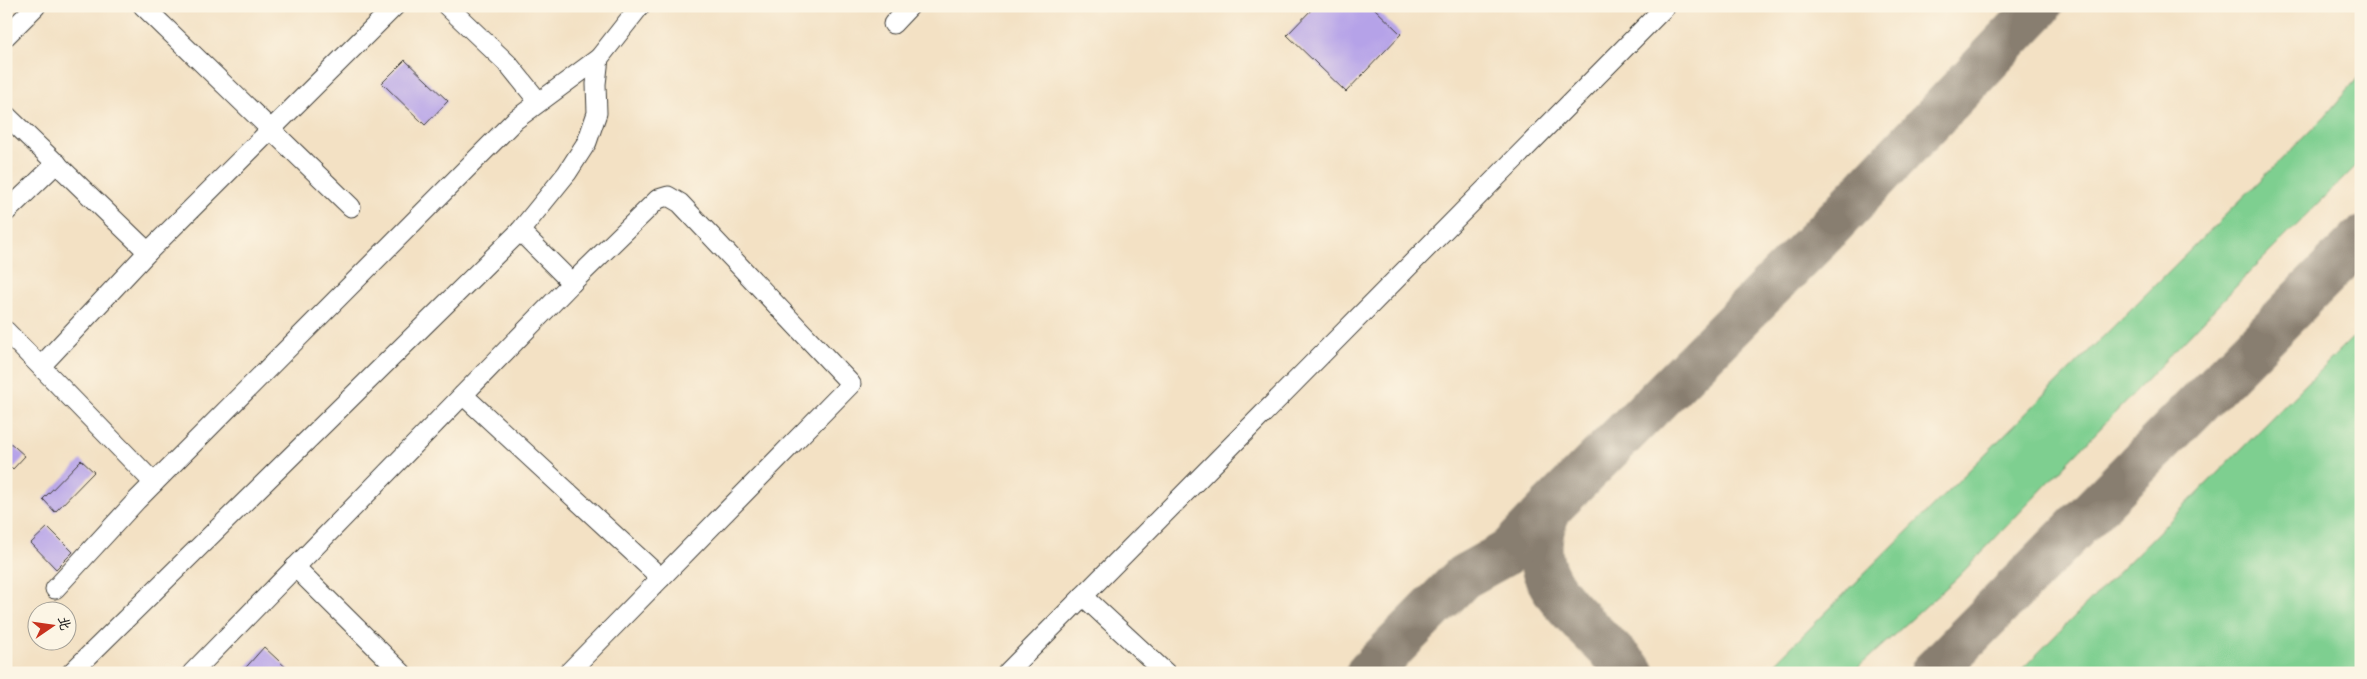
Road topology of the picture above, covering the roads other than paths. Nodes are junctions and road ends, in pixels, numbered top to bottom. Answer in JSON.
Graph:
{"nodes":[{"id":1,"x":36,"y":6,"type":"edge"},
{"id":2,"x":143,"y":6,"type":"edge"},
{"id":3,"x":395,"y":6,"type":"edge"},
{"id":4,"x":447,"y":6,"type":"edge"},
{"id":5,"x":640,"y":6,"type":"edge"},
{"id":6,"x":910,"y":6,"type":"edge"},
{"id":7,"x":1666,"y":6,"type":"edge"},
{"id":8,"x":893,"y":24,"type":"dead end"},
{"id":9,"x":6,"y":36,"type":"edge"},
{"id":10,"x":599,"y":58,"type":"junction"},
{"id":11,"x":538,"y":101,"type":"junction"},
{"id":12,"x":6,"y":115,"type":"edge"},
{"id":13,"x":270,"y":131,"type":"junction"},
{"id":14,"x":57,"y":164,"type":"junction"},
{"id":15,"x":351,"y":207,"type":"dead end"},
{"id":16,"x":6,"y":212,"type":"edge"},
{"id":17,"x":520,"y":231,"type":"junction"},
{"id":18,"x":148,"y":252,"type":"junction"},
{"id":19,"x":572,"y":283,"type":"junction"},
{"id":20,"x":6,"y":330,"type":"edge"},
{"id":21,"x":41,"y":366,"type":"junction"},
{"id":22,"x":463,"y":395,"type":"junction"},
{"id":23,"x":154,"y":483,"type":"junction"},
{"id":24,"x":295,"y":567,"type":"junction"},
{"id":25,"x":661,"y":578,"type":"junction"},
{"id":26,"x":55,"y":590,"type":"dead end"},
{"id":27,"x":1083,"y":596,"type":"junction"},
{"id":28,"x":75,"y":672,"type":"edge"},
{"id":29,"x":192,"y":673,"type":"edge"},
{"id":30,"x":402,"y":673,"type":"edge"},
{"id":31,"x":568,"y":673,"type":"edge"},
{"id":32,"x":1007,"y":673,"type":"edge"},
{"id":33,"x":1166,"y":673,"type":"edge"}],
"edges":[{"from":1,"to":9,"type":"lane"},
{"from":2,"to":13,"type":"lane"},
{"from":3,"to":13,"type":"lane"},
{"from":4,"to":11,"type":"lane"},
{"from":5,"to":10,"type":"lane"},
{"from":6,"to":8,"type":"lane"},
{"from":7,"to":27,"type":"lane"},
{"from":10,"to":11,"type":"lane"},
{"from":10,"to":17,"type":"lane"},
{"from":11,"to":23,"type":"lane"},
{"from":12,"to":14,"type":"lane"},
{"from":13,"to":15,"type":"lane"},
{"from":13,"to":18,"type":"lane"},
{"from":14,"to":16,"type":"lane"},
{"from":14,"to":18,"type":"lane"},
{"from":17,"to":19,"type":"lane"},
{"from":17,"to":28,"type":"lane"},
{"from":18,"to":21,"type":"lane"},
{"from":19,"to":22,"type":"lane"},
{"from":19,"to":25,"type":"lane"},
{"from":20,"to":21,"type":"lane"},
{"from":21,"to":23,"type":"lane"},
{"from":22,"to":24,"type":"lane"},
{"from":22,"to":25,"type":"lane"},
{"from":23,"to":26,"type":"lane"},
{"from":24,"to":29,"type":"lane"},
{"from":24,"to":30,"type":"lane"},
{"from":25,"to":31,"type":"lane"},
{"from":27,"to":32,"type":"lane"},
{"from":27,"to":33,"type":"lane"}]}
